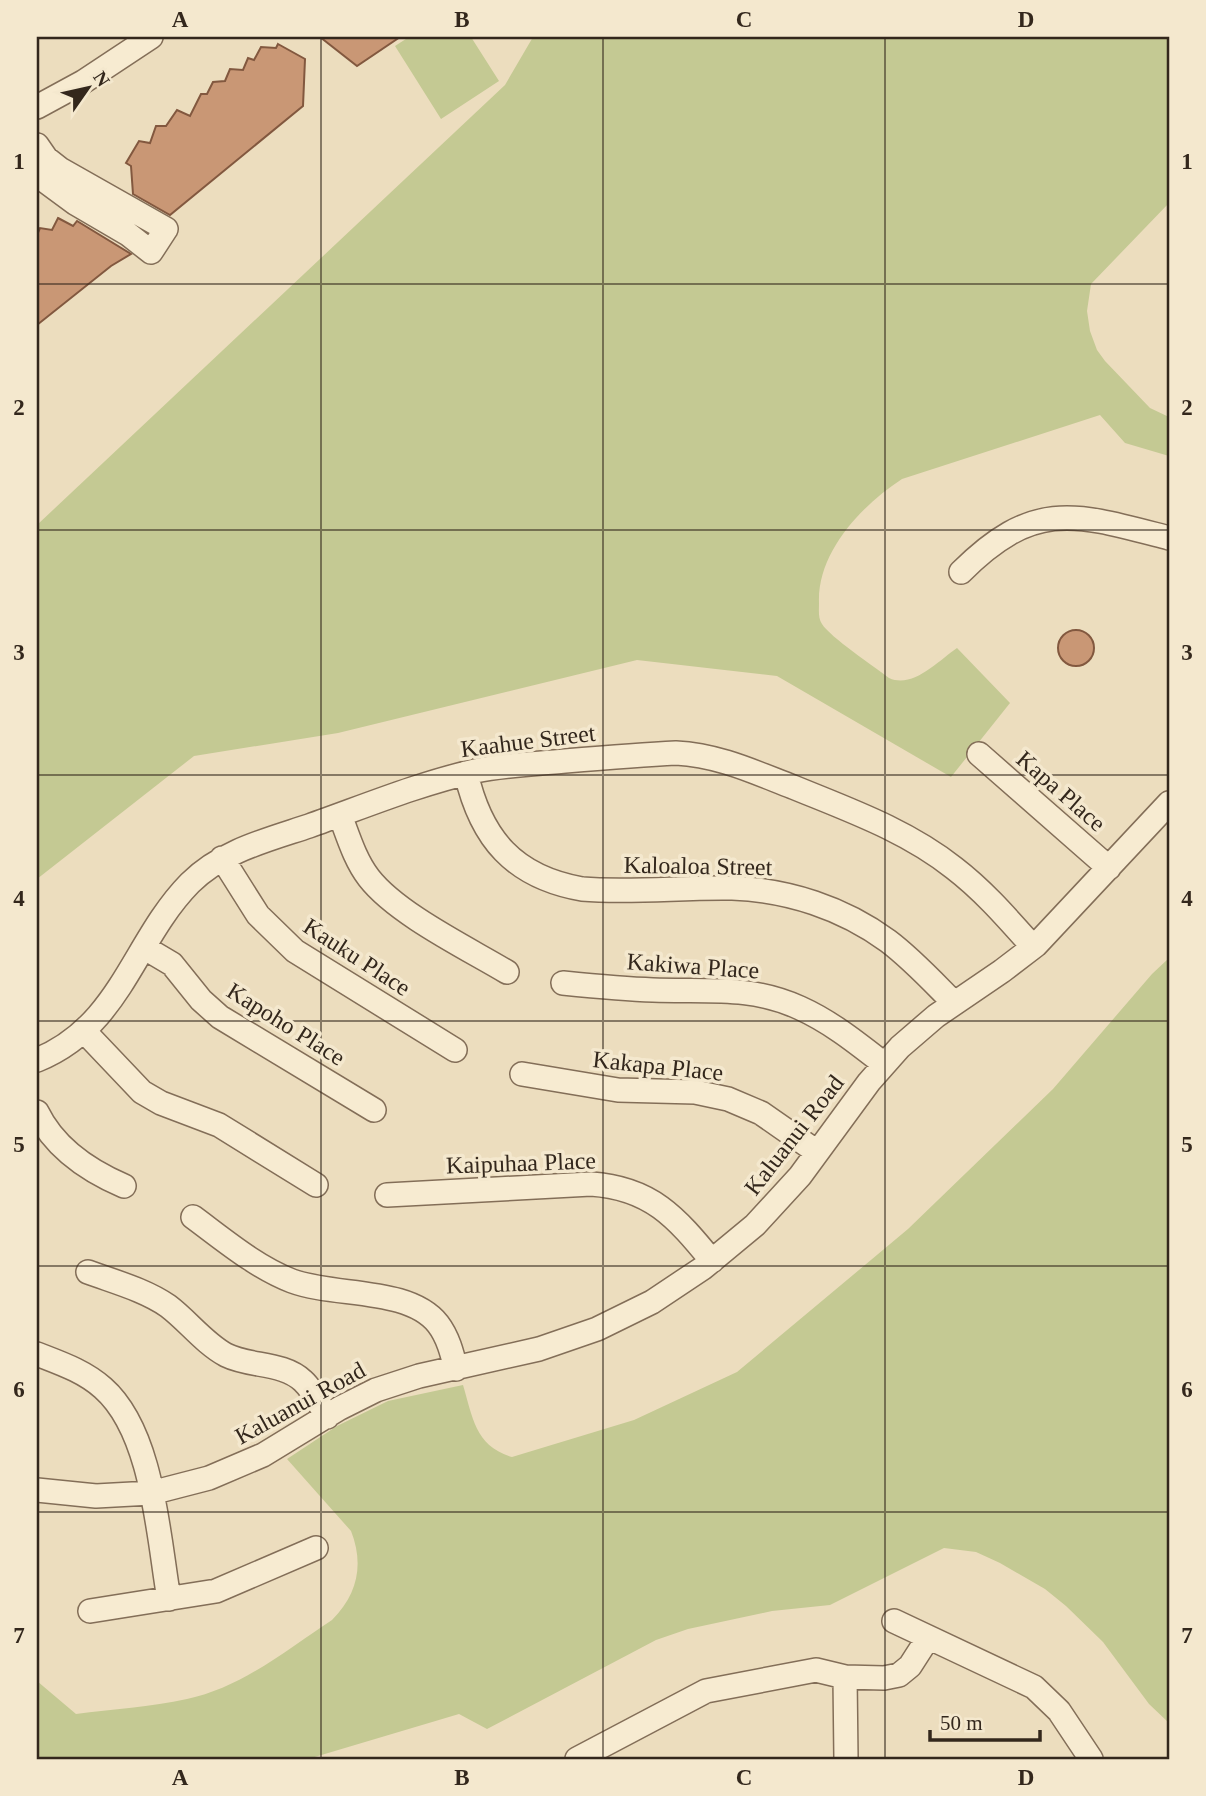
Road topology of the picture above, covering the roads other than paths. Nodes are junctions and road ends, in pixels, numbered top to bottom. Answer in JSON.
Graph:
{"nodes":[{"id":1,"x":151,"y":37,"type":"edge"},
{"id":2,"x":37,"y":107,"type":"edge"},
{"id":3,"x":37,"y":145,"type":"edge"},
{"id":4,"x":37,"y":175,"type":"edge"},
{"id":5,"x":1169,"y":538,"type":"edge"},
{"id":6,"x":961,"y":572,"type":"dead end"},
{"id":7,"x":979,"y":754,"type":"dead end"},
{"id":8,"x":466,"y":774,"type":"junction"},
{"id":9,"x":1169,"y":803,"type":"edge"},
{"id":10,"x":340,"y":815,"type":"junction"},
{"id":11,"x":222,"y":859,"type":"junction"},
{"id":12,"x":1109,"y":868,"type":"junction"},
{"id":13,"x":1033,"y":947,"type":"junction"},
{"id":14,"x":145,"y":948,"type":"junction"},
{"id":15,"x":507,"y":972,"type":"dead end"},
{"id":16,"x":563,"y":983,"type":"dead end"},
{"id":17,"x":954,"y":1003,"type":"junction"},
{"id":18,"x":85,"y":1031,"type":"junction"},
{"id":19,"x":455,"y":1050,"type":"dead end"},
{"id":20,"x":37,"y":1060,"type":"edge"},
{"id":21,"x":884,"y":1064,"type":"junction"},
{"id":22,"x":522,"y":1074,"type":"dead end"},
{"id":23,"x":374,"y":1110,"type":"dead end"},
{"id":24,"x":37,"y":1112,"type":"edge"},
{"id":25,"x":817,"y":1152,"type":"junction"},
{"id":26,"x":316,"y":1185,"type":"dead end"},
{"id":27,"x":124,"y":1186,"type":"dead end"},
{"id":28,"x":387,"y":1195,"type":"dead end"},
{"id":29,"x":193,"y":1217,"type":"dead end"},
{"id":30,"x":712,"y":1261,"type":"junction"},
{"id":31,"x":88,"y":1272,"type":"dead end"},
{"id":32,"x":37,"y":1354,"type":"edge"},
{"id":33,"x":456,"y":1369,"type":"junction"},
{"id":34,"x":327,"y":1417,"type":"junction"},
{"id":35,"x":37,"y":1490,"type":"edge"},
{"id":36,"x":151,"y":1493,"type":"junction"},
{"id":37,"x":316,"y":1548,"type":"dead end"},
{"id":38,"x":169,"y":1599,"type":"junction"},
{"id":39,"x":90,"y":1611,"type":"dead end"},
{"id":40,"x":894,"y":1621,"type":"dead end"},
{"id":41,"x":928,"y":1638,"type":"junction"},
{"id":42,"x":845,"y":1677,"type":"junction"},
{"id":43,"x":577,"y":1759,"type":"edge"},
{"id":44,"x":846,"y":1759,"type":"edge"},
{"id":45,"x":1091,"y":1759,"type":"edge"}],
"edges":[{"from":1,"to":2,"type":"street"},
{"from":3,"to":4,"type":"street"},
{"from":5,"to":6,"type":"street"},
{"from":7,"to":12,"type":"street","name":"Kapa Place"},
{"from":8,"to":10,"type":"street","name":"Kaahue Street"},
{"from":8,"to":13,"type":"street","name":"Kaahue Street"},
{"from":8,"to":17,"type":"street","name":"Kaloaloa Street"},
{"from":9,"to":12,"type":"street","name":"Kaluanui Road"},
{"from":10,"to":11,"type":"street","name":"Kaahue Street"},
{"from":10,"to":15,"type":"street"},
{"from":11,"to":14,"type":"street","name":"Kaahue Street"},
{"from":11,"to":19,"type":"street","name":"Kauku Place"},
{"from":12,"to":13,"type":"street","name":"Kaluanui Road"},
{"from":13,"to":17,"type":"street","name":"Kaluanui Road"},
{"from":14,"to":18,"type":"street","name":"Kaahue Street"},
{"from":14,"to":23,"type":"street","name":"Kapoho Place"},
{"from":16,"to":21,"type":"street","name":"Kakiwa Place"},
{"from":17,"to":21,"type":"street","name":"Kaluanui Road"},
{"from":18,"to":20,"type":"street","name":"Kaahue Street"},
{"from":18,"to":26,"type":"street"},
{"from":21,"to":25,"type":"street","name":"Kaluanui Road"},
{"from":22,"to":25,"type":"street","name":"Kakapa Place"},
{"from":24,"to":27,"type":"street"},
{"from":25,"to":30,"type":"street","name":"Kaluanui Road"},
{"from":28,"to":30,"type":"street","name":"Kaipuhaa Place"},
{"from":29,"to":33,"type":"street"},
{"from":30,"to":33,"type":"street","name":"Kaluanui Road"},
{"from":31,"to":34,"type":"street"},
{"from":32,"to":36,"type":"street"},
{"from":33,"to":34,"type":"street","name":"Kaluanui Road"},
{"from":34,"to":36,"type":"street","name":"Kaluanui Road"},
{"from":35,"to":36,"type":"street","name":"Kaluanui Road"},
{"from":36,"to":38,"type":"street"},
{"from":37,"to":38,"type":"street"},
{"from":38,"to":39,"type":"street"},
{"from":40,"to":41,"type":"street"},
{"from":41,"to":42,"type":"street"},
{"from":41,"to":45,"type":"street"},
{"from":42,"to":43,"type":"street"},
{"from":42,"to":44,"type":"street"}]}
